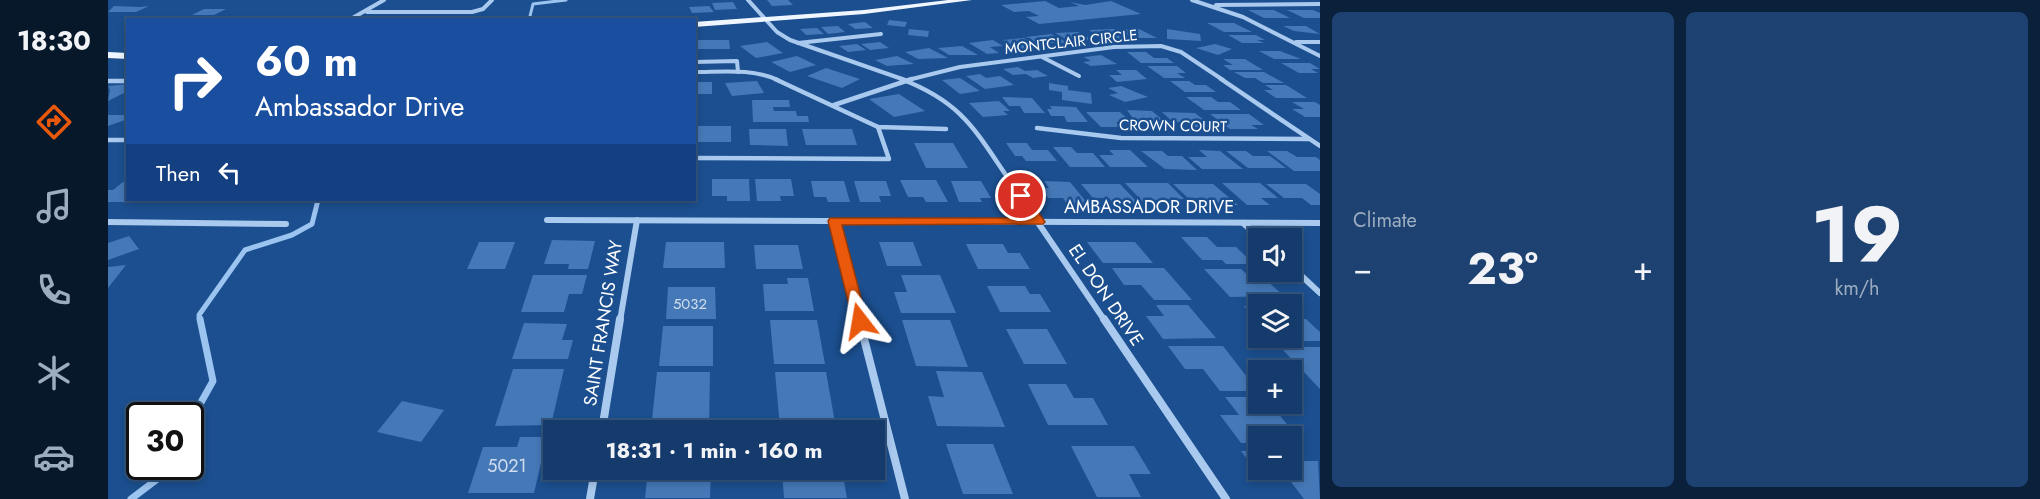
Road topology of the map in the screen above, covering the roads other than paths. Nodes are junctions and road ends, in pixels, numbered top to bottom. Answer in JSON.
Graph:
{"nodes":[{"id":1,"x":384,"y":0,"type":"edge"},
{"id":2,"x":492,"y":0,"type":"edge"},
{"id":3,"x":748,"y":0,"type":"edge"},
{"id":4,"x":968,"y":0,"type":"edge"},
{"id":5,"x":1192,"y":0,"type":"edge"},
{"id":6,"x":1258,"y":0,"type":"edge"},
{"id":7,"x":1320,"y":4,"type":"edge"},
{"id":8,"x":1210,"y":5,"type":"junction"},
{"id":9,"x":1268,"y":5,"type":"junction"},
{"id":10,"x":367,"y":12,"type":"junction"},
{"id":11,"x":354,"y":18,"type":"edge"},
{"id":12,"x":766,"y":19,"type":"junction"},
{"id":13,"x":696,"y":25,"type":"edge"},
{"id":14,"x":881,"y":34,"type":"dead end"},
{"id":15,"x":1292,"y":42,"type":"junction"},
{"id":16,"x":1320,"y":42,"type":"edge"},
{"id":17,"x":797,"y":43,"type":"junction"},
{"id":18,"x":108,"y":55,"type":"edge"},
{"id":19,"x":126,"y":56,"type":"edge"},
{"id":20,"x":1041,"y":56,"type":"junction"},
{"id":21,"x":1320,"y":56,"type":"edge"},
{"id":22,"x":696,"y":62,"type":"edge"},
{"id":23,"x":108,"y":64,"type":"edge"},
{"id":24,"x":126,"y":64,"type":"edge"},
{"id":25,"x":696,"y":72,"type":"edge"},
{"id":26,"x":738,"y":72,"type":"junction"},
{"id":27,"x":1079,"y":76,"type":"dead end"},
{"id":28,"x":906,"y":80,"type":"junction"},
{"id":29,"x":108,"y":81,"type":"edge"},
{"id":30,"x":126,"y":81,"type":"edge"},
{"id":31,"x":834,"y":105,"type":"junction"},
{"id":32,"x":878,"y":127,"type":"junction"},
{"id":33,"x":1037,"y":128,"type":"dead end"},
{"id":34,"x":946,"y":129,"type":"dead end"},
{"id":35,"x":1310,"y":139,"type":"junction"},
{"id":36,"x":108,"y":140,"type":"edge"},
{"id":37,"x":126,"y":140,"type":"edge"},
{"id":38,"x":1320,"y":146,"type":"edge"},
{"id":39,"x":696,"y":158,"type":"edge"},
{"id":40,"x":547,"y":220,"type":"dead end"},
{"id":41,"x":637,"y":220,"type":"junction"},
{"id":42,"x":834,"y":221,"type":"junction"},
{"id":43,"x":108,"y":222,"type":"edge"},
{"id":44,"x":1038,"y":222,"type":"junction"},
{"id":45,"x":1243,"y":223,"type":"junction"},
{"id":46,"x":1320,"y":223,"type":"edge"},
{"id":47,"x":286,"y":224,"type":"dead end"},
{"id":48,"x":1249,"y":228,"type":"edge"},
{"id":49,"x":1302,"y":276,"type":"edge"},
{"id":50,"x":1320,"y":293,"type":"edge"},
{"id":51,"x":604,"y":420,"type":"edge"},
{"id":52,"x":593,"y":480,"type":"edge"},
{"id":53,"x":590,"y":499,"type":"edge"},
{"id":54,"x":904,"y":499,"type":"edge"},
{"id":55,"x":1226,"y":499,"type":"edge"}],
"edges":[{"from":1,"to":10,"type":"street"},
{"from":2,"to":10,"type":"street"},
{"from":3,"to":12,"type":"street","name":"EL DON DRIVE"},
{"from":4,"to":12,"type":"main road"},
{"from":5,"to":8,"type":"street"},
{"from":6,"to":9,"type":"street"},
{"from":7,"to":9,"type":"street"},
{"from":8,"to":9,"type":"street"},
{"from":8,"to":15,"type":"street"},
{"from":10,"to":11,"type":"street"},
{"from":12,"to":13,"type":"main road"},
{"from":12,"to":17,"type":"street","name":"EL DON DRIVE"},
{"from":14,"to":17,"type":"street"},
{"from":15,"to":16,"type":"street"},
{"from":15,"to":21,"type":"street"},
{"from":17,"to":28,"type":"street","name":"EL DON DRIVE"},
{"from":18,"to":19,"type":"main road"},
{"from":20,"to":27,"type":"street"},
{"from":20,"to":28,"type":"street","name":"MONTCLAIR CIRCLE"},
{"from":20,"to":35,"type":"street","name":"MONTCLAIR CIRCLE"},
{"from":22,"to":26,"type":"street"},
{"from":23,"to":24,"type":"main road"},
{"from":25,"to":26,"type":"street"},
{"from":26,"to":31,"type":"street"},
{"from":28,"to":31,"type":"street","name":"MONTCLAIR CIRCLE"},
{"from":28,"to":44,"type":"street","name":"EL DON DRIVE"},
{"from":29,"to":30,"type":"street"},
{"from":31,"to":32,"type":"street"},
{"from":32,"to":34,"type":"street"},
{"from":32,"to":39,"type":"street"},
{"from":33,"to":35,"type":"street","name":"CROWN COURT"},
{"from":35,"to":38,"type":"street","name":"MONTCLAIR CIRCLE"},
{"from":36,"to":37,"type":"street"},
{"from":40,"to":41,"type":"street","name":"AMBASSADOR DRIVE"},
{"from":41,"to":42,"type":"street","name":"AMBASSADOR DRIVE"},
{"from":41,"to":51,"type":"street","name":"SAINT FRANCIS WAY"},
{"from":42,"to":44,"type":"street","name":"AMBASSADOR DRIVE"},
{"from":42,"to":54,"type":"street"},
{"from":43,"to":47,"type":"street"},
{"from":44,"to":45,"type":"street","name":"AMBASSADOR DRIVE"},
{"from":44,"to":55,"type":"street","name":"EL DON DRIVE"},
{"from":45,"to":46,"type":"street","name":"AMBASSADOR DRIVE"},
{"from":45,"to":48,"type":"street"},
{"from":49,"to":50,"type":"street"},
{"from":52,"to":53,"type":"street"}]}
